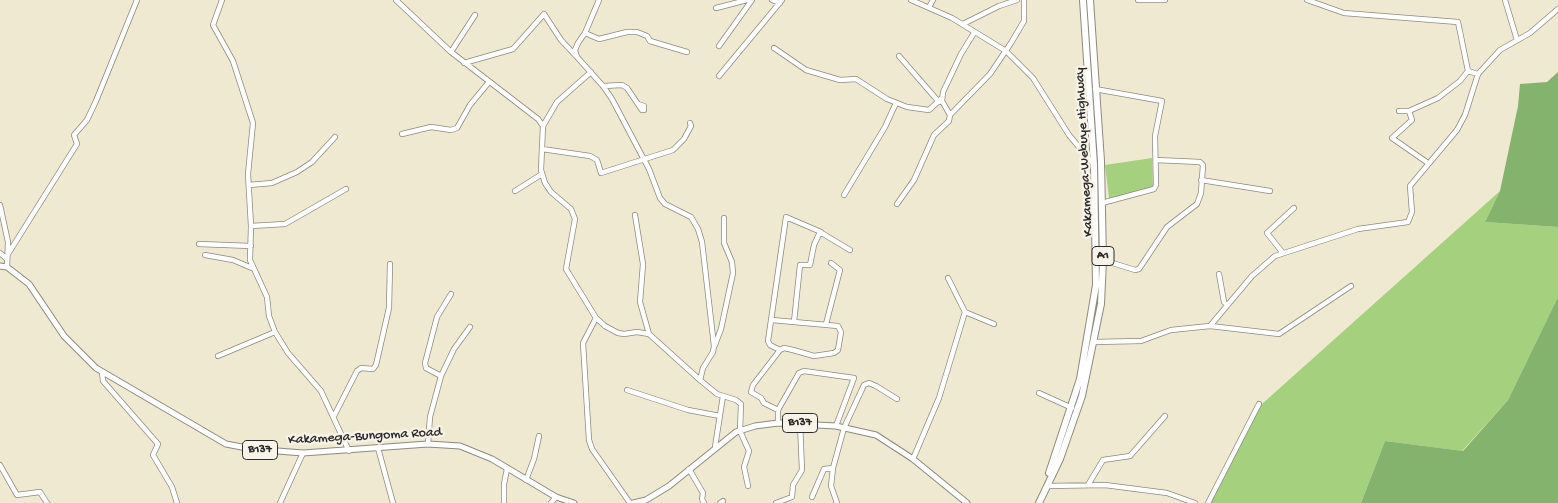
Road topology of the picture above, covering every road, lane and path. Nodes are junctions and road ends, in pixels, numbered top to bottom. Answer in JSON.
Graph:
{"nodes":[{"id":1,"x":137,"y":0,"type":"edge"},
{"id":2,"x":222,"y":0,"type":"edge"},
{"id":3,"x":396,"y":0,"type":"edge"},
{"id":4,"x":599,"y":0,"type":"edge"},
{"id":5,"x":747,"y":0,"type":"edge"},
{"id":6,"x":752,"y":0,"type":"edge"},
{"id":7,"x":772,"y":0,"type":"edge"},
{"id":8,"x":911,"y":0,"type":"edge"},
{"id":9,"x":933,"y":0,"type":"edge"},
{"id":10,"x":1016,"y":0,"type":"edge"},
{"id":11,"x":1024,"y":0,"type":"edge"},
{"id":12,"x":1083,"y":0,"type":"edge"},
{"id":13,"x":1090,"y":0,"type":"edge"},
{"id":14,"x":1138,"y":0,"type":"edge"},
{"id":15,"x":1165,"y":0,"type":"edge"},
{"id":16,"x":1307,"y":0,"type":"edge"},
{"id":17,"x":1505,"y":0,"type":"edge"},
{"id":18,"x":781,"y":1,"type":"edge"},
{"id":19,"x":929,"y":7,"type":"junction"},
{"id":20,"x":716,"y":8,"type":"dead end"},
{"id":21,"x":1558,"y":9,"type":"edge"},
{"id":22,"x":475,"y":15,"type":"dead end"},
{"id":23,"x":962,"y":24,"type":"junction"},
{"id":24,"x":585,"y":33,"type":"junction"},
{"id":25,"x":974,"y":33,"type":"junction"},
{"id":26,"x":1517,"y":40,"type":"junction"},
{"id":27,"x":719,"y":46,"type":"dead end"},
{"id":28,"x":774,"y":48,"type":"dead end"},
{"id":29,"x":1006,"y":51,"type":"junction"},
{"id":30,"x":452,"y":52,"type":"junction"},
{"id":31,"x":687,"y":52,"type":"dead end"},
{"id":32,"x":899,"y":56,"type":"dead end"},
{"id":33,"x":577,"y":57,"type":"junction"},
{"id":34,"x":464,"y":63,"type":"junction"},
{"id":35,"x":1468,"y":71,"type":"junction"},
{"id":36,"x":591,"y":72,"type":"junction"},
{"id":37,"x":1478,"y":74,"type":"junction"},
{"id":38,"x":718,"y":76,"type":"dead end"},
{"id":39,"x":489,"y":82,"type":"junction"},
{"id":40,"x":604,"y":86,"type":"junction"},
{"id":41,"x":1094,"y":89,"type":"junction"},
{"id":42,"x":940,"y":100,"type":"junction"},
{"id":43,"x":896,"y":103,"type":"junction"},
{"id":44,"x":638,"y":104,"type":"dead end"},
{"id":45,"x":1399,"y":111,"type":"dead end"},
{"id":46,"x":1408,"y":111,"type":"junction"},
{"id":47,"x":950,"y":115,"type":"junction"},
{"id":48,"x":690,"y":123,"type":"dead end"},
{"id":49,"x":543,"y":126,"type":"junction"},
{"id":50,"x":402,"y":134,"type":"dead end"},
{"id":51,"x":335,"y":137,"type":"dead end"},
{"id":52,"x":542,"y":149,"type":"junction"},
{"id":53,"x":644,"y":158,"type":"junction"},
{"id":54,"x":1156,"y":160,"type":"junction"},
{"id":55,"x":1428,"y":163,"type":"junction"},
{"id":56,"x":1094,"y":164,"type":"junction"},
{"id":57,"x":542,"y":174,"type":"junction"},
{"id":58,"x":1201,"y":180,"type":"junction"},
{"id":59,"x":249,"y":185,"type":"junction"},
{"id":60,"x":346,"y":189,"type":"dead end"},
{"id":61,"x":516,"y":191,"type":"dead end"},
{"id":62,"x":1270,"y":191,"type":"dead end"},
{"id":63,"x":844,"y":195,"type":"dead end"},
{"id":64,"x":1102,"y":203,"type":"junction"},
{"id":65,"x":897,"y":204,"type":"dead end"},
{"id":66,"x":0,"y":205,"type":"edge"},
{"id":67,"x":1294,"y":208,"type":"dead end"},
{"id":68,"x":635,"y":215,"type":"dead end"},
{"id":69,"x":724,"y":218,"type":"dead end"},
{"id":70,"x":251,"y":226,"type":"junction"},
{"id":71,"x":821,"y":232,"type":"junction"},
{"id":72,"x":199,"y":244,"type":"dead end"},
{"id":73,"x":251,"y":246,"type":"junction"},
{"id":74,"x":850,"y":250,"type":"dead end"},
{"id":75,"x":0,"y":253,"type":"edge"},
{"id":76,"x":1283,"y":254,"type":"junction"},
{"id":77,"x":205,"y":255,"type":"dead end"},
{"id":78,"x":8,"y":256,"type":"junction"},
{"id":79,"x":1103,"y":260,"type":"junction"},
{"id":80,"x":831,"y":263,"type":"dead end"},
{"id":81,"x":390,"y":264,"type":"dead end"},
{"id":82,"x":0,"y":266,"type":"edge"},
{"id":83,"x":7,"y":267,"type":"junction"},
{"id":84,"x":252,"y":268,"type":"junction"},
{"id":85,"x":1219,"y":274,"type":"dead end"},
{"id":86,"x":948,"y":278,"type":"dead end"},
{"id":87,"x":1351,"y":286,"type":"dead end"},
{"id":88,"x":451,"y":294,"type":"dead end"},
{"id":89,"x":1227,"y":305,"type":"junction"},
{"id":90,"x":966,"y":312,"type":"junction"},
{"id":91,"x":596,"y":318,"type":"junction"},
{"id":92,"x":772,"y":320,"type":"junction"},
{"id":93,"x":794,"y":322,"type":"junction"},
{"id":94,"x":826,"y":324,"type":"junction"},
{"id":95,"x":994,"y":324,"type":"dead end"},
{"id":96,"x":1210,"y":326,"type":"junction"},
{"id":97,"x":470,"y":327,"type":"dead end"},
{"id":98,"x":275,"y":332,"type":"junction"},
{"id":99,"x":648,"y":334,"type":"junction"},
{"id":100,"x":1094,"y":342,"type":"junction"},
{"id":101,"x":714,"y":346,"type":"junction"},
{"id":102,"x":780,"y":350,"type":"junction"},
{"id":103,"x":218,"y":356,"type":"dead end"},
{"id":104,"x":102,"y":372,"type":"junction"},
{"id":105,"x":441,"y":376,"type":"junction"},
{"id":106,"x":700,"y":380,"type":"junction"},
{"id":107,"x":627,"y":390,"type":"dead end"},
{"id":108,"x":1039,"y":393,"type":"dead end"},
{"id":109,"x":723,"y":396,"type":"junction"},
{"id":110,"x":897,"y":399,"type":"dead end"},
{"id":111,"x":1259,"y":404,"type":"dead end"},
{"id":112,"x":1072,"y":408,"type":"junction"},
{"id":113,"x":778,"y":410,"type":"junction"},
{"id":114,"x":334,"y":416,"type":"junction"},
{"id":115,"x":720,"y":416,"type":"junction"},
{"id":116,"x":1165,"y":416,"type":"dead end"},
{"id":117,"x":778,"y":423,"type":"junction"},
{"id":118,"x":800,"y":423,"type":"junction"},
{"id":119,"x":836,"y":426,"type":"junction"},
{"id":120,"x":844,"y":428,"type":"junction"},
{"id":121,"x":740,"y":431,"type":"junction"},
{"id":122,"x":539,"y":436,"type":"dead end"},
{"id":123,"x":428,"y":444,"type":"junction"},
{"id":124,"x":715,"y":447,"type":"junction"},
{"id":125,"x":378,"y":448,"type":"junction"},
{"id":126,"x":349,"y":451,"type":"junction"},
{"id":127,"x":303,"y":453,"type":"junction"},
{"id":128,"x":913,"y":459,"type":"junction"},
{"id":129,"x":0,"y":465,"type":"edge"},
{"id":130,"x":833,"y":468,"type":"junction"},
{"id":131,"x":507,"y":469,"type":"junction"},
{"id":132,"x":689,"y":469,"type":"junction"},
{"id":133,"x":526,"y":480,"type":"junction"},
{"id":134,"x":1088,"y":485,"type":"junction"},
{"id":135,"x":748,"y":486,"type":"dead end"},
{"id":136,"x":1047,"y":486,"type":"junction"},
{"id":137,"x":556,"y":497,"type":"junction"},
{"id":138,"x":812,"y":497,"type":"dead end"},
{"id":139,"x":646,"y":501,"type":"edge"},
{"id":140,"x":47,"y":503,"type":"edge"},
{"id":141,"x":177,"y":503,"type":"edge"},
{"id":142,"x":280,"y":503,"type":"edge"},
{"id":143,"x":393,"y":503,"type":"edge"},
{"id":144,"x":504,"y":503,"type":"edge"},
{"id":145,"x":551,"y":503,"type":"edge"},
{"id":146,"x":574,"y":503,"type":"edge"},
{"id":147,"x":632,"y":503,"type":"edge"},
{"id":148,"x":704,"y":503,"type":"edge"},
{"id":149,"x":776,"y":503,"type":"edge"},
{"id":150,"x":837,"y":503,"type":"edge"},
{"id":151,"x":967,"y":503,"type":"edge"},
{"id":152,"x":1034,"y":503,"type":"edge"},
{"id":153,"x":1039,"y":503,"type":"edge"},
{"id":154,"x":1195,"y":503,"type":"edge"},
{"id":155,"x":1208,"y":503,"type":"edge"}],
"edges":[{"from":1,"to":78,"type":"street"},
{"from":2,"to":59,"type":"street"},
{"from":3,"to":30,"type":"street"},
{"from":4,"to":24,"type":"street"},
{"from":5,"to":20,"type":"street"},
{"from":6,"to":27,"type":"street"},
{"from":7,"to":18,"type":"street"},
{"from":8,"to":19,"type":"street"},
{"from":9,"to":19,"type":"street"},
{"from":10,"to":23,"type":"street"},
{"from":11,"to":29,"type":"street"},
{"from":12,"to":56,"type":"highway","name":"Kakamega-Webuye Highway","number":"A1"},
{"from":13,"to":41,"type":"highway","name":"Kakamega-Webuye Highway","number":"A1"},
{"from":14,"to":15,"type":"street"},
{"from":16,"to":35,"type":"street"},
{"from":17,"to":26,"type":"street"},
{"from":18,"to":38,"type":"street"},
{"from":19,"to":23,"type":"street"},
{"from":21,"to":26,"type":"street"},
{"from":22,"to":30,"type":"street"},
{"from":23,"to":25,"type":"street"},
{"from":24,"to":31,"type":"street"},
{"from":24,"to":33,"type":"street"},
{"from":25,"to":29,"type":"street"},
{"from":25,"to":42,"type":"street"},
{"from":26,"to":37,"type":"street"},
{"from":28,"to":43,"type":"street"},
{"from":29,"to":47,"type":"street"},
{"from":29,"to":56,"type":"street"},
{"from":30,"to":34,"type":"street"},
{"from":32,"to":42,"type":"street"},
{"from":33,"to":34,"type":"street"},
{"from":33,"to":36,"type":"street"},
{"from":34,"to":39,"type":"street"},
{"from":35,"to":37,"type":"street"},
{"from":35,"to":46,"type":"street"},
{"from":36,"to":40,"type":"street"},
{"from":36,"to":49,"type":"street"},
{"from":37,"to":55,"type":"street"},
{"from":39,"to":49,"type":"street"},
{"from":39,"to":50,"type":"street"},
{"from":40,"to":44,"type":"street"},
{"from":40,"to":53,"type":"street"},
{"from":41,"to":54,"type":"street"},
{"from":41,"to":64,"type":"highway","name":"Kakamega-Webuye Highway","number":"A1"},
{"from":42,"to":43,"type":"street"},
{"from":42,"to":47,"type":"street"},
{"from":43,"to":63,"type":"street"},
{"from":45,"to":46,"type":"street"},
{"from":46,"to":55,"type":"street"},
{"from":47,"to":65,"type":"street"},
{"from":48,"to":53,"type":"street"},
{"from":49,"to":52,"type":"street"},
{"from":51,"to":59,"type":"street"},
{"from":52,"to":53,"type":"street"},
{"from":52,"to":57,"type":"street"},
{"from":53,"to":101,"type":"street"},
{"from":54,"to":58,"type":"street"},
{"from":54,"to":64,"type":"street"},
{"from":55,"to":76,"type":"street"},
{"from":56,"to":112,"type":"highway","name":"Kakamega-Webuye Highway","number":"A1"},
{"from":57,"to":61,"type":"street"},
{"from":57,"to":91,"type":"street"},
{"from":58,"to":62,"type":"street"},
{"from":58,"to":79,"type":"street"},
{"from":59,"to":70,"type":"street"},
{"from":60,"to":70,"type":"street"},
{"from":64,"to":79,"type":"highway","name":"Kakamega-Webuye Highway","number":"A1"},
{"from":66,"to":78,"type":"street"},
{"from":67,"to":76,"type":"street"},
{"from":68,"to":99,"type":"street"},
{"from":69,"to":101,"type":"street"},
{"from":70,"to":73,"type":"street"},
{"from":71,"to":74,"type":"street"},
{"from":71,"to":92,"type":"street"},
{"from":71,"to":93,"type":"street"},
{"from":72,"to":73,"type":"street"},
{"from":73,"to":84,"type":"street"},
{"from":75,"to":78,"type":"street"},
{"from":76,"to":89,"type":"street"},
{"from":77,"to":84,"type":"street"},
{"from":78,"to":83,"type":"street"},
{"from":79,"to":100,"type":"highway","name":"Kakamega-Webuye Highway","number":"A1"},
{"from":80,"to":94,"type":"street"},
{"from":81,"to":114,"type":"street"},
{"from":82,"to":83,"type":"main road"},
{"from":83,"to":104,"type":"main road","name":"Kakamega-Bungoma Road","number":"B137"},
{"from":84,"to":98,"type":"street"},
{"from":85,"to":89,"type":"street"},
{"from":86,"to":90,"type":"street"},
{"from":87,"to":96,"type":"street"},
{"from":88,"to":105,"type":"street"},
{"from":89,"to":96,"type":"street"},
{"from":90,"to":95,"type":"street"},
{"from":90,"to":128,"type":"street"},
{"from":91,"to":99,"type":"street"},
{"from":91,"to":147,"type":"street"},
{"from":92,"to":93,"type":"street"},
{"from":92,"to":102,"type":"street"},
{"from":93,"to":94,"type":"street"},
{"from":94,"to":102,"type":"street"},
{"from":96,"to":100,"type":"street"},
{"from":97,"to":105,"type":"street"},
{"from":98,"to":103,"type":"street"},
{"from":98,"to":114,"type":"street"},
{"from":99,"to":106,"type":"street"},
{"from":100,"to":136,"type":"highway","name":"Kakamega-Webuye Highway","number":"A1"},
{"from":101,"to":106,"type":"street"},
{"from":102,"to":113,"type":"street"},
{"from":104,"to":127,"type":"main road","name":"Kakamega-Bungoma Road","number":"B137"},
{"from":104,"to":141,"type":"street"},
{"from":105,"to":123,"type":"street"},
{"from":106,"to":109,"type":"street"},
{"from":107,"to":115,"type":"street"},
{"from":108,"to":112,"type":"street"},
{"from":109,"to":115,"type":"street"},
{"from":109,"to":121,"type":"street"},
{"from":110,"to":120,"type":"street"},
{"from":111,"to":155,"type":"street"},
{"from":112,"to":152,"type":"highway","name":"Kakamega-Webuye Highway","number":"A1"},
{"from":113,"to":117,"type":"street"},
{"from":113,"to":119,"type":"street"},
{"from":114,"to":126,"type":"street"},
{"from":115,"to":124,"type":"street"},
{"from":116,"to":134,"type":"street"},
{"from":117,"to":118,"type":"main road","number":"B137"},
{"from":117,"to":121,"type":"main road","number":"B137"},
{"from":118,"to":119,"type":"main road","number":"B137"},
{"from":118,"to":149,"type":"street"},
{"from":119,"to":120,"type":"main road","number":"B137"},
{"from":120,"to":128,"type":"main road","number":"B137"},
{"from":120,"to":130,"type":"street"},
{"from":121,"to":124,"type":"main road","number":"B137"},
{"from":121,"to":135,"type":"street"},
{"from":122,"to":133,"type":"street"},
{"from":123,"to":125,"type":"main road","name":"Kakamega-Bungoma Road","number":"B137"},
{"from":123,"to":131,"type":"main road","name":"Kakamega-Bungoma Road","number":"B137"},
{"from":124,"to":132,"type":"main road","number":"B137"},
{"from":125,"to":126,"type":"main road","name":"Kakamega-Bungoma Road","number":"B137"},
{"from":125,"to":143,"type":"street"},
{"from":126,"to":127,"type":"main road","name":"Kakamega-Bungoma Road","number":"B137"},
{"from":127,"to":142,"type":"street"},
{"from":128,"to":151,"type":"main road","number":"B137"},
{"from":129,"to":140,"type":"street"},
{"from":130,"to":138,"type":"street"},
{"from":130,"to":150,"type":"street"},
{"from":131,"to":133,"type":"main road","name":"Kakamega-Bungoma Road","number":"B137"},
{"from":131,"to":144,"type":"street"},
{"from":132,"to":139,"type":"main road","number":"B137"},
{"from":132,"to":148,"type":"street"},
{"from":133,"to":137,"type":"main road","name":"Kakamega-Bungoma Road","number":"B137"},
{"from":134,"to":136,"type":"street"},
{"from":134,"to":154,"type":"street"},
{"from":136,"to":153,"type":"highway","name":"Kakamega-Webuye Highway","number":"A1"},
{"from":137,"to":145,"type":"street"},
{"from":137,"to":146,"type":"main road","name":"Kakamega-Bungoma Road","number":"B137"},
{"from":139,"to":147,"type":"main road","number":"B137"}]}
